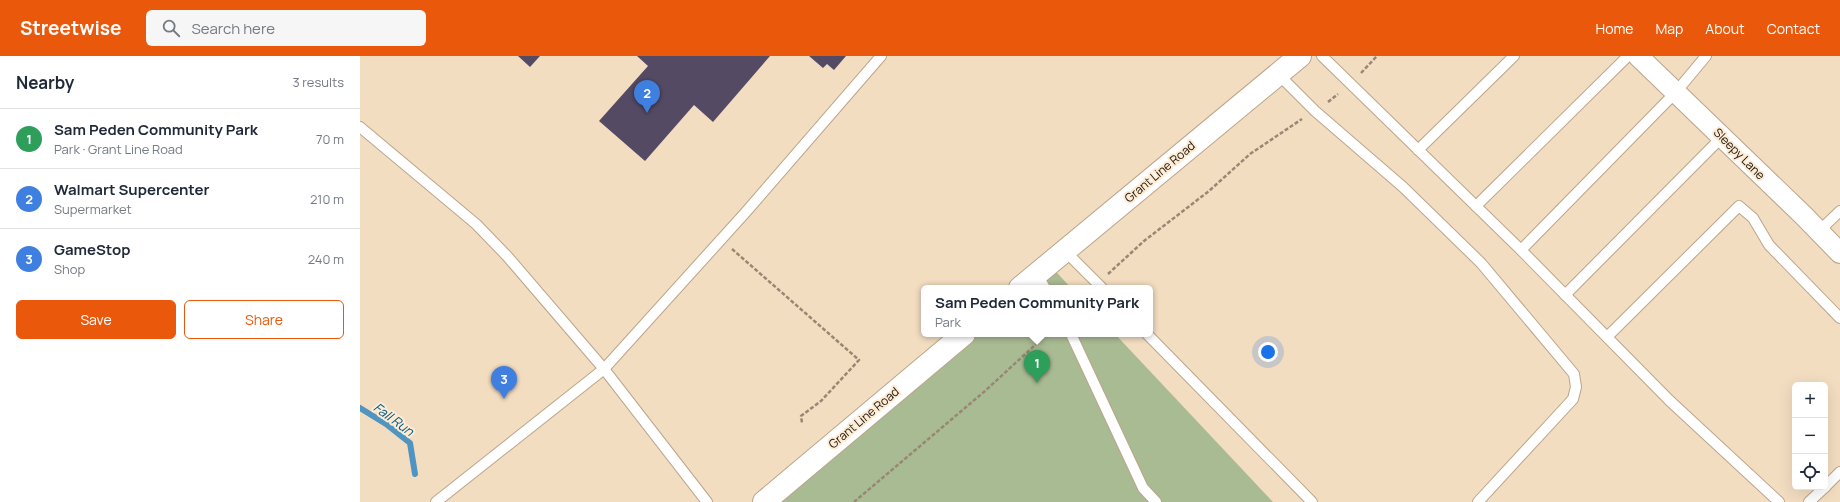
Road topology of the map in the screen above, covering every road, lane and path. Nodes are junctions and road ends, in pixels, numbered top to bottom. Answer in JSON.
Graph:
{"nodes":[{"id":1,"x":881,"y":56,"type":"edge"},
{"id":2,"x":1300,"y":56,"type":"edge"},
{"id":3,"x":1322,"y":56,"type":"edge"},
{"id":4,"x":1377,"y":56,"type":"edge"},
{"id":5,"x":1514,"y":56,"type":"edge"},
{"id":6,"x":1628,"y":56,"type":"edge"},
{"id":7,"x":1638,"y":56,"type":"edge"},
{"id":8,"x":1706,"y":56,"type":"edge"},
{"id":9,"x":1278,"y":74,"type":"junction"},
{"id":10,"x":1350,"y":83,"type":"junction"},
{"id":11,"x":1676,"y":92,"type":"junction"},
{"id":12,"x":1316,"y":111,"type":"junction"},
{"id":13,"x":360,"y":127,"type":"edge"},
{"id":14,"x":1722,"y":137,"type":"junction"},
{"id":15,"x":1418,"y":150,"type":"junction"},
{"id":16,"x":1476,"y":206,"type":"junction"},
{"id":17,"x":1840,"y":211,"type":"edge"},
{"id":18,"x":1819,"y":231,"type":"junction"},
{"id":19,"x":721,"y":239,"type":"junction"},
{"id":20,"x":1521,"y":250,"type":"junction"},
{"id":21,"x":1065,"y":251,"type":"junction"},
{"id":22,"x":1840,"y":253,"type":"edge"},
{"id":23,"x":1040,"y":281,"type":"edge"},
{"id":24,"x":1029,"y":285,"type":"edge"},
{"id":25,"x":1098,"y":285,"type":"edge"},
{"id":26,"x":1100,"y":285,"type":"edge"},
{"id":27,"x":1566,"y":295,"type":"junction"},
{"id":28,"x":1840,"y":318,"type":"edge"},
{"id":29,"x":960,"y":337,"type":"edge"},
{"id":30,"x":1044,"y":337,"type":"edge"},
{"id":31,"x":1072,"y":337,"type":"edge"},
{"id":32,"x":1150,"y":337,"type":"edge"},
{"id":33,"x":1607,"y":337,"type":"junction"},
{"id":34,"x":604,"y":369,"type":"junction"},
{"id":35,"x":802,"y":422,"type":"dead end"},
{"id":36,"x":1840,"y":472,"type":"edge"},
{"id":37,"x":1828,"y":484,"type":"edge"},
{"id":38,"x":1822,"y":490,"type":"edge"},
{"id":39,"x":436,"y":502,"type":"edge"},
{"id":40,"x":707,"y":502,"type":"edge"},
{"id":41,"x":764,"y":502,"type":"edge"},
{"id":42,"x":854,"y":502,"type":"edge"},
{"id":43,"x":1156,"y":502,"type":"edge"},
{"id":44,"x":1312,"y":502,"type":"edge"},
{"id":45,"x":1478,"y":502,"type":"edge"},
{"id":46,"x":1778,"y":502,"type":"edge"},
{"id":47,"x":1808,"y":502,"type":"edge"}],
"edges":[{"from":1,"to":19,"type":"lane"},
{"from":2,"to":9,"type":"main road","name":"Grant Line Road"},
{"from":3,"to":10,"type":"lane"},
{"from":4,"to":10,"type":"path"},
{"from":5,"to":15,"type":"lane"},
{"from":6,"to":16,"type":"lane"},
{"from":7,"to":11,"type":"street","name":"Sleepy Lane"},
{"from":8,"to":11,"type":"lane"},
{"from":9,"to":12,"type":"lane"},
{"from":9,"to":21,"type":"main road","name":"Grant Line Road"},
{"from":10,"to":12,"type":"path"},
{"from":10,"to":15,"type":"lane"},
{"from":11,"to":14,"type":"street","name":"Sleepy Lane"},
{"from":11,"to":20,"type":"lane"},
{"from":12,"to":26,"type":"path"},
{"from":12,"to":45,"type":"lane"},
{"from":13,"to":34,"type":"lane"},
{"from":14,"to":18,"type":"street","name":"Sleepy Lane"},
{"from":14,"to":27,"type":"lane"},
{"from":15,"to":16,"type":"lane"},
{"from":16,"to":20,"type":"lane"},
{"from":17,"to":18,"type":"lane"},
{"from":18,"to":22,"type":"street","name":"Sleepy Lane"},
{"from":19,"to":34,"type":"lane"},
{"from":19,"to":35,"type":"path"},
{"from":20,"to":27,"type":"lane"},
{"from":21,"to":23,"type":"main road","name":"Grant Line Road"},
{"from":21,"to":25,"type":"lane"},
{"from":23,"to":24,"type":"main road","name":"Grant Line Road"},
{"from":27,"to":33,"type":"lane"},
{"from":28,"to":33,"type":"lane"},
{"from":29,"to":41,"type":"main road","name":"Grant Line Road"},
{"from":30,"to":42,"type":"path"},
{"from":31,"to":43,"type":"lane"},
{"from":32,"to":44,"type":"lane"},
{"from":33,"to":46,"type":"lane"},
{"from":34,"to":39,"type":"lane"},
{"from":34,"to":40,"type":"lane"},
{"from":36,"to":37,"type":"lane"},
{"from":38,"to":47,"type":"lane"}]}
